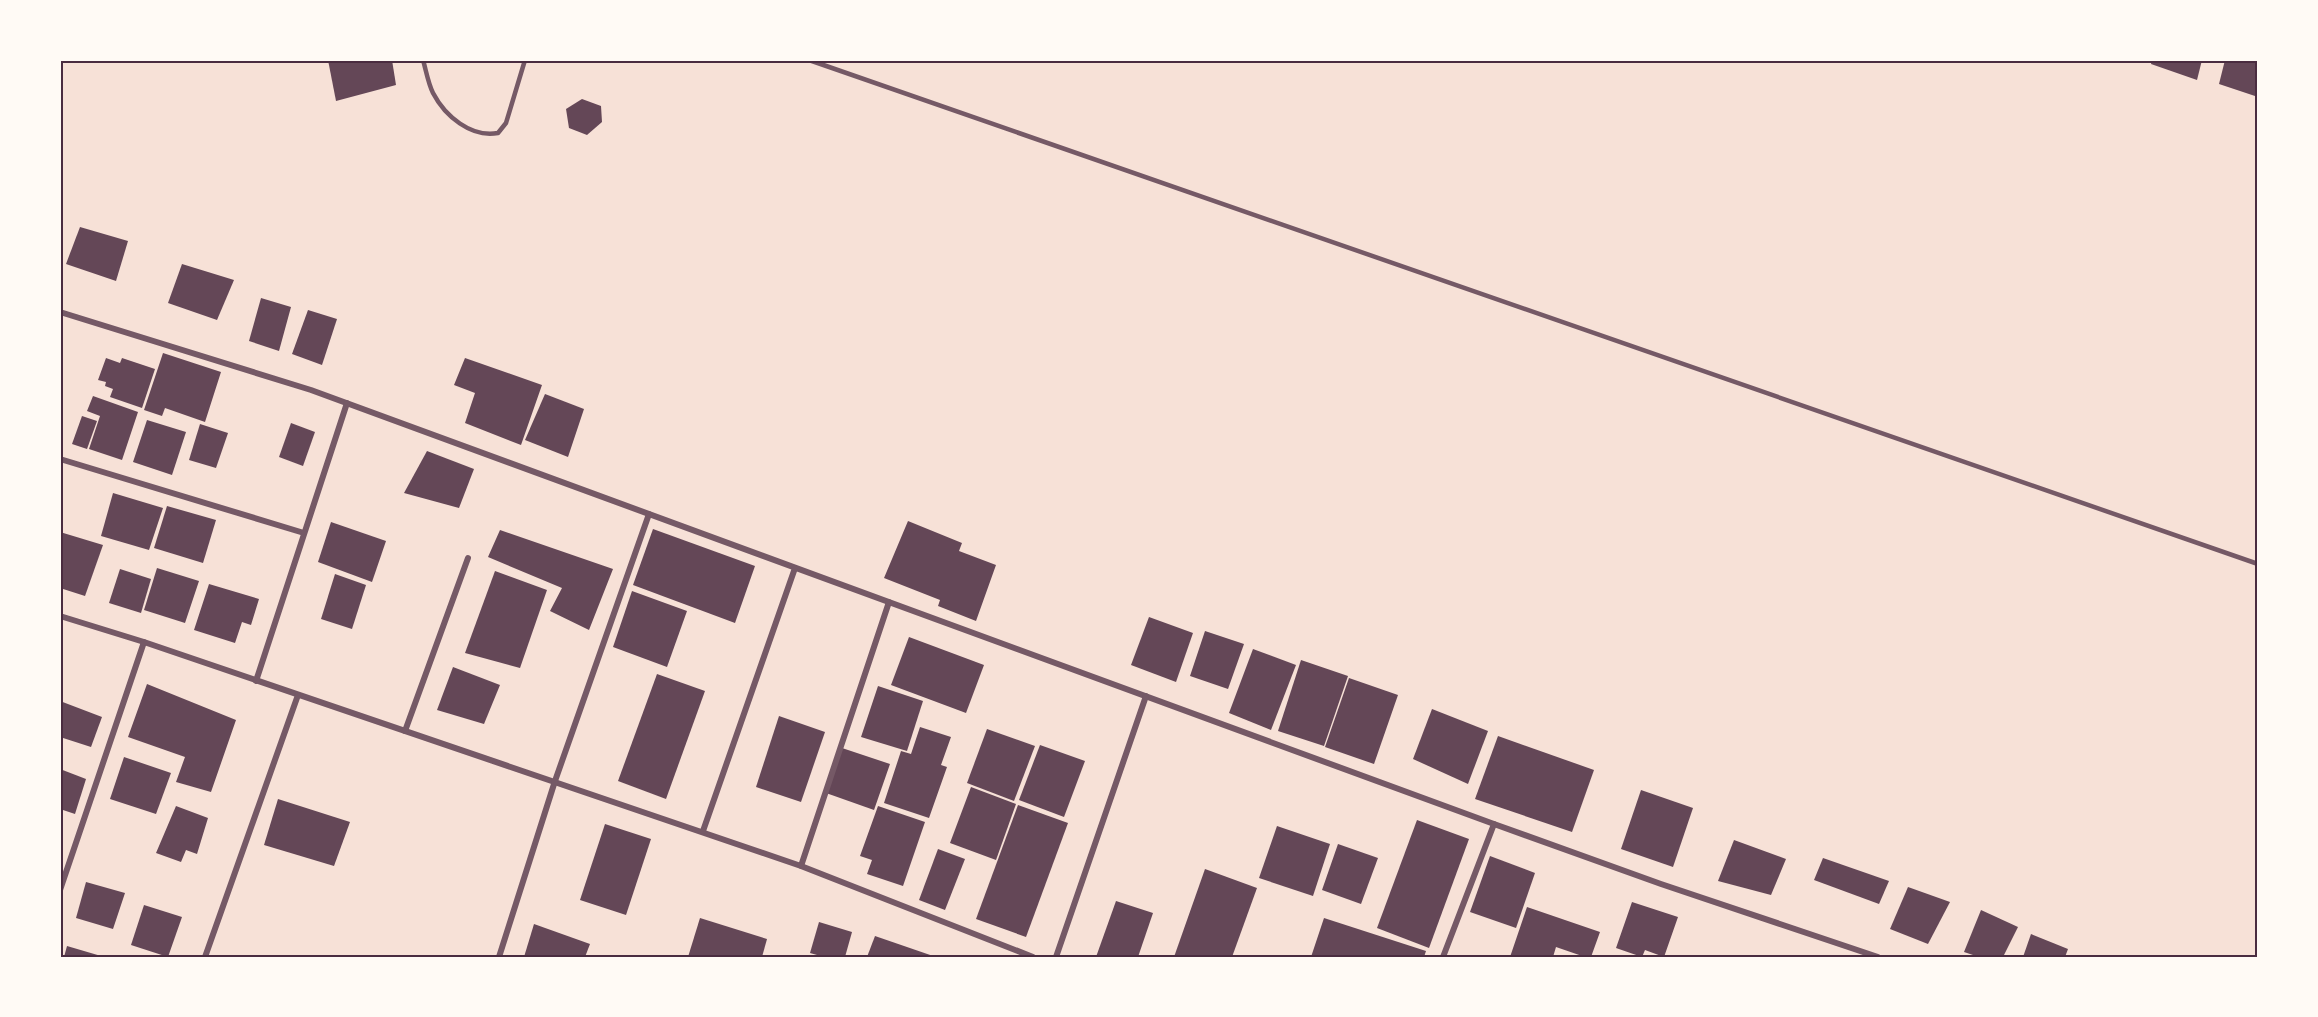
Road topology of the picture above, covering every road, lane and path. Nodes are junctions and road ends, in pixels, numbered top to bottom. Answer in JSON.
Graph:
{"nodes":[{"id":1,"x":423,"y":60,"type":"edge"},
{"id":2,"x":525,"y":60,"type":"edge"},
{"id":3,"x":808,"y":60,"type":"edge"},
{"id":4,"x":60,"y":312,"type":"edge"},
{"id":5,"x":347,"y":403,"type":"junction"},
{"id":6,"x":60,"y":459,"type":"edge"},
{"id":7,"x":649,"y":514,"type":"junction"},
{"id":8,"x":304,"y":533,"type":"junction"},
{"id":9,"x":468,"y":558,"type":"dead end"},
{"id":10,"x":2258,"y":564,"type":"edge"},
{"id":11,"x":795,"y":568,"type":"junction"},
{"id":12,"x":889,"y":602,"type":"junction"},
{"id":13,"x":60,"y":616,"type":"edge"},
{"id":14,"x":144,"y":642,"type":"junction"},
{"id":15,"x":256,"y":681,"type":"junction"},
{"id":16,"x":298,"y":695,"type":"junction"},
{"id":17,"x":1146,"y":696,"type":"junction"},
{"id":18,"x":405,"y":731,"type":"junction"},
{"id":19,"x":555,"y":781,"type":"junction"},
{"id":20,"x":1494,"y":824,"type":"junction"},
{"id":21,"x":703,"y":831,"type":"junction"},
{"id":22,"x":801,"y":866,"type":"junction"},
{"id":23,"x":60,"y":890,"type":"edge"},
{"id":24,"x":205,"y":957,"type":"edge"},
{"id":25,"x":499,"y":957,"type":"edge"},
{"id":26,"x":1033,"y":957,"type":"edge"},
{"id":27,"x":1056,"y":957,"type":"edge"},
{"id":28,"x":1443,"y":957,"type":"edge"},
{"id":29,"x":1878,"y":957,"type":"edge"}],
"edges":[{"from":1,"to":2,"type":"lane"},
{"from":3,"to":10,"type":"lane"},
{"from":4,"to":5,"type":"street"},
{"from":5,"to":7,"type":"street"},
{"from":5,"to":8,"type":"street"},
{"from":6,"to":8,"type":"street"},
{"from":7,"to":11,"type":"street"},
{"from":7,"to":19,"type":"street"},
{"from":8,"to":15,"type":"street"},
{"from":9,"to":18,"type":"street"},
{"from":11,"to":12,"type":"street"},
{"from":11,"to":21,"type":"street"},
{"from":12,"to":17,"type":"street"},
{"from":12,"to":22,"type":"street"},
{"from":13,"to":14,"type":"street"},
{"from":14,"to":15,"type":"street"},
{"from":14,"to":23,"type":"street"},
{"from":15,"to":16,"type":"street"},
{"from":16,"to":18,"type":"street"},
{"from":16,"to":24,"type":"street"},
{"from":17,"to":20,"type":"street"},
{"from":17,"to":27,"type":"street"},
{"from":18,"to":19,"type":"street"},
{"from":19,"to":21,"type":"street"},
{"from":19,"to":25,"type":"street"},
{"from":20,"to":28,"type":"street"},
{"from":20,"to":29,"type":"street"},
{"from":21,"to":22,"type":"street"},
{"from":22,"to":26,"type":"street"}]}
